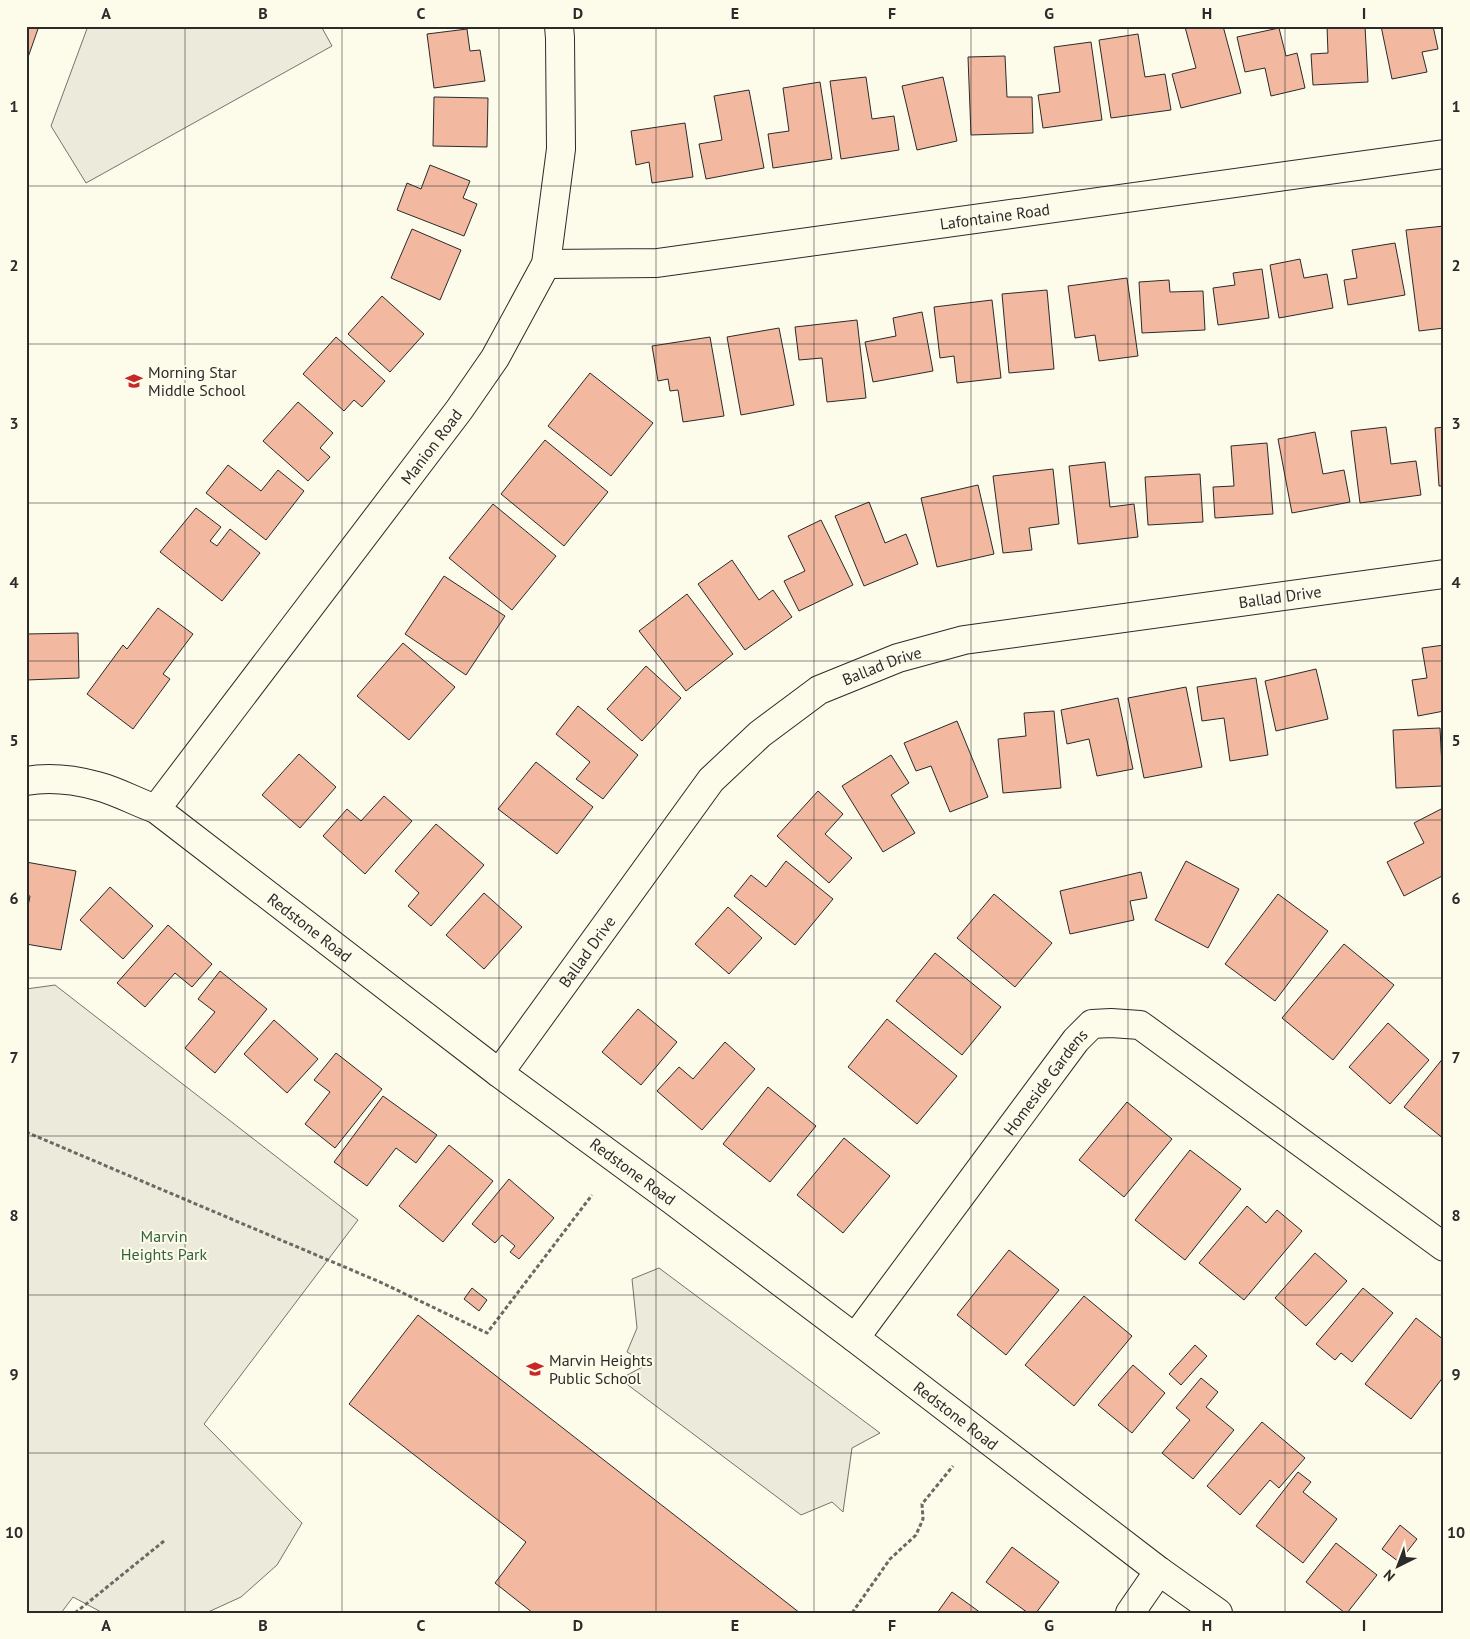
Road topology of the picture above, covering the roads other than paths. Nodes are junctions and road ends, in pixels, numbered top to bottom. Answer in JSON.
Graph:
{"nodes":[{"id":1,"x":558,"y":26,"type":"edge"},
{"id":2,"x":1444,"y":154,"type":"edge"},
{"id":3,"x":546,"y":264,"type":"junction"},
{"id":4,"x":1444,"y":574,"type":"edge"},
{"id":5,"x":26,"y":780,"type":"edge"},
{"id":6,"x":156,"y":809,"type":"junction"},
{"id":7,"x":499,"y":1074,"type":"junction"},
{"id":8,"x":1444,"y":1247,"type":"edge"},
{"id":9,"x":855,"y":1338,"type":"junction"},
{"id":10,"x":1159,"y":1571,"type":"junction"},
{"id":11,"x":1130,"y":1613,"type":"edge"},
{"id":12,"x":1218,"y":1613,"type":"edge"}],
"edges":[{"from":1,"to":3,"type":"street","name":"Manion Road"},
{"from":2,"to":3,"type":"street","name":"Lafontaine Road"},
{"from":3,"to":6,"type":"street","name":"Manion Road"},
{"from":4,"to":7,"type":"street","name":"Ballad Drive"},
{"from":5,"to":6,"type":"street","name":"Redstone Road"},
{"from":6,"to":7,"type":"street","name":"Redstone Road"},
{"from":7,"to":9,"type":"street","name":"Redstone Road"},
{"from":8,"to":9,"type":"street","name":"Homeside Gardens"},
{"from":9,"to":10,"type":"street","name":"Redstone Road"},
{"from":10,"to":11,"type":"street"},
{"from":10,"to":12,"type":"street","name":"Redstone Road"}]}
